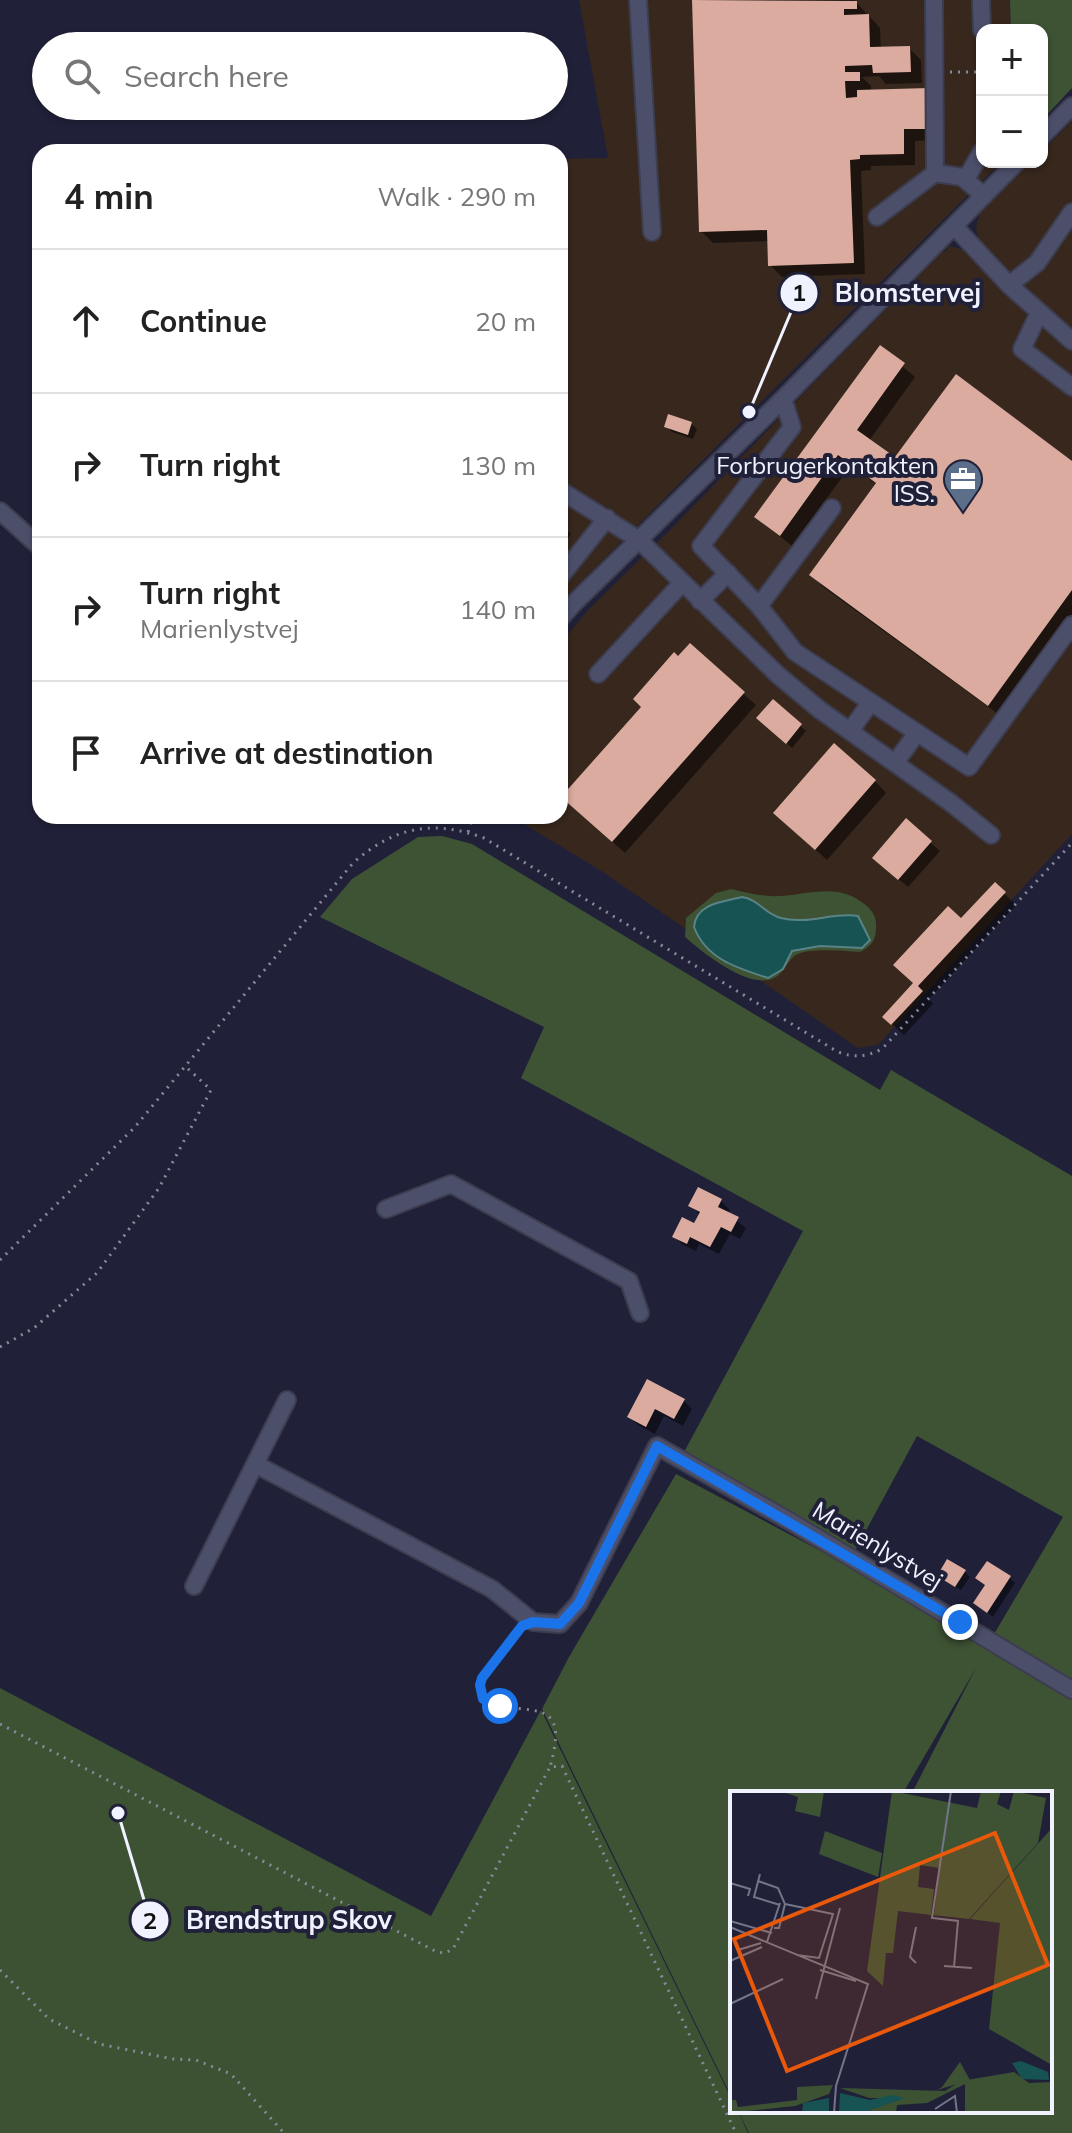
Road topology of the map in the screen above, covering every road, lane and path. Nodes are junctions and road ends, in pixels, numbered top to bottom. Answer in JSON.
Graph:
{"nodes":[{"id":1,"x":638,"y":0,"type":"edge"},
{"id":2,"x":934,"y":0,"type":"edge"},
{"id":3,"x":981,"y":0,"type":"edge"},
{"id":4,"x":982,"y":24,"type":"edge"},
{"id":5,"x":935,"y":72,"type":"junction"},
{"id":6,"x":976,"y":72,"type":"edge"},
{"id":7,"x":1072,"y":106,"type":"edge"},
{"id":8,"x":1048,"y":130,"type":"edge"},
{"id":9,"x":976,"y":162,"type":"edge"},
{"id":10,"x":1011,"y":168,"type":"edge"},
{"id":11,"x":935,"y":173,"type":"junction"},
{"id":12,"x":966,"y":179,"type":"junction"},
{"id":13,"x":984,"y":196,"type":"junction"},
{"id":14,"x":1072,"y":212,"type":"edge"},
{"id":15,"x":877,"y":217,"type":"dead end"},
{"id":16,"x":954,"y":226,"type":"junction"},
{"id":17,"x":652,"y":232,"type":"dead end"},
{"id":18,"x":1009,"y":285,"type":"junction"},
{"id":19,"x":1039,"y":313,"type":"junction"},
{"id":20,"x":1072,"y":341,"type":"edge"},
{"id":21,"x":1072,"y":387,"type":"edge"},
{"id":22,"x":783,"y":399,"type":"junction"},
{"id":23,"x":568,"y":495,"type":"edge"},
{"id":24,"x":832,"y":508,"type":"dead end"},
{"id":25,"x":0,"y":511,"type":"edge"},
{"id":26,"x":607,"y":518,"type":"junction"},
{"id":27,"x":32,"y":540,"type":"edge"},
{"id":28,"x":639,"y":540,"type":"junction"},
{"id":29,"x":568,"y":567,"type":"edge"},
{"id":30,"x":728,"y":573,"type":"junction"},
{"id":31,"x":682,"y":583,"type":"junction"},
{"id":32,"x":700,"y":601,"type":"junction"},
{"id":33,"x":759,"y":606,"type":"junction"},
{"id":34,"x":568,"y":610,"type":"edge"},
{"id":35,"x":1072,"y":625,"type":"edge"},
{"id":36,"x":795,"y":652,"type":"junction"},
{"id":37,"x":598,"y":674,"type":"dead end"},
{"id":38,"x":778,"y":675,"type":"junction"},
{"id":39,"x":871,"y":702,"type":"junction"},
{"id":40,"x":850,"y":731,"type":"junction"},
{"id":41,"x":917,"y":733,"type":"junction"},
{"id":42,"x":895,"y":763,"type":"junction"},
{"id":43,"x":470,"y":824,"type":"edge"},
{"id":44,"x":468,"y":832,"type":"junction"},
{"id":45,"x":991,"y":835,"type":"dead end"},
{"id":46,"x":1072,"y":843,"type":"edge"},
{"id":47,"x":185,"y":1066,"type":"junction"},
{"id":48,"x":386,"y":1209,"type":"dead end"},
{"id":49,"x":0,"y":1260,"type":"edge"},
{"id":50,"x":640,"y":1313,"type":"dead end"},
{"id":51,"x":0,"y":1347,"type":"edge"},
{"id":52,"x":287,"y":1400,"type":"dead end"},
{"id":53,"x":255,"y":1464,"type":"junction"},
{"id":54,"x":194,"y":1586,"type":"dead end"},
{"id":55,"x":533,"y":1622,"type":"junction"},
{"id":56,"x":1072,"y":1690,"type":"edge"},
{"id":57,"x":0,"y":1724,"type":"edge"},
{"id":58,"x":550,"y":1767,"type":"junction"},
{"id":59,"x":0,"y":1970,"type":"edge"},
{"id":60,"x":284,"y":2133,"type":"edge"},
{"id":61,"x":736,"y":2133,"type":"edge"}],
"edges":[{"from":1,"to":17,"type":"street"},
{"from":2,"to":5,"type":"street"},
{"from":3,"to":4,"type":"street"},
{"from":5,"to":6,"type":"path"},
{"from":5,"to":11,"type":"street"},
{"from":7,"to":8,"type":"street"},
{"from":9,"to":12,"type":"street"},
{"from":10,"to":13,"type":"street"},
{"from":11,"to":12,"type":"street"},
{"from":11,"to":15,"type":"street"},
{"from":12,"to":13,"type":"street"},
{"from":13,"to":16,"type":"street"},
{"from":14,"to":18,"type":"street"},
{"from":16,"to":18,"type":"street"},
{"from":16,"to":22,"type":"street"},
{"from":18,"to":19,"type":"street"},
{"from":19,"to":20,"type":"street"},
{"from":19,"to":21,"type":"street"},
{"from":22,"to":28,"type":"street"},
{"from":22,"to":30,"type":"street"},
{"from":23,"to":26,"type":"street"},
{"from":24,"to":33,"type":"street"},
{"from":25,"to":27,"type":"street"},
{"from":26,"to":28,"type":"street"},
{"from":26,"to":29,"type":"street"},
{"from":28,"to":31,"type":"street"},
{"from":28,"to":34,"type":"street"},
{"from":30,"to":32,"type":"street"},
{"from":30,"to":33,"type":"street"},
{"from":31,"to":32,"type":"street"},
{"from":31,"to":37,"type":"street"},
{"from":32,"to":38,"type":"street"},
{"from":33,"to":36,"type":"street"},
{"from":35,"to":41,"type":"street"},
{"from":36,"to":38,"type":"street"},
{"from":36,"to":39,"type":"street"},
{"from":38,"to":40,"type":"street"},
{"from":39,"to":40,"type":"street"},
{"from":39,"to":41,"type":"street"},
{"from":40,"to":42,"type":"street"},
{"from":41,"to":42,"type":"street"},
{"from":42,"to":45,"type":"street"},
{"from":43,"to":44,"type":"path"},
{"from":44,"to":46,"type":"path"},
{"from":44,"to":47,"type":"path"},
{"from":47,"to":49,"type":"path"},
{"from":47,"to":51,"type":"path"},
{"from":48,"to":50,"type":"street"},
{"from":52,"to":53,"type":"street"},
{"from":53,"to":54,"type":"street"},
{"from":53,"to":55,"type":"street"},
{"from":55,"to":56,"type":"street","name":"Marienlystvej"},
{"from":55,"to":58,"type":"path"},
{"from":57,"to":58,"type":"path"},
{"from":58,"to":61,"type":"path"},
{"from":59,"to":60,"type":"path"}]}
